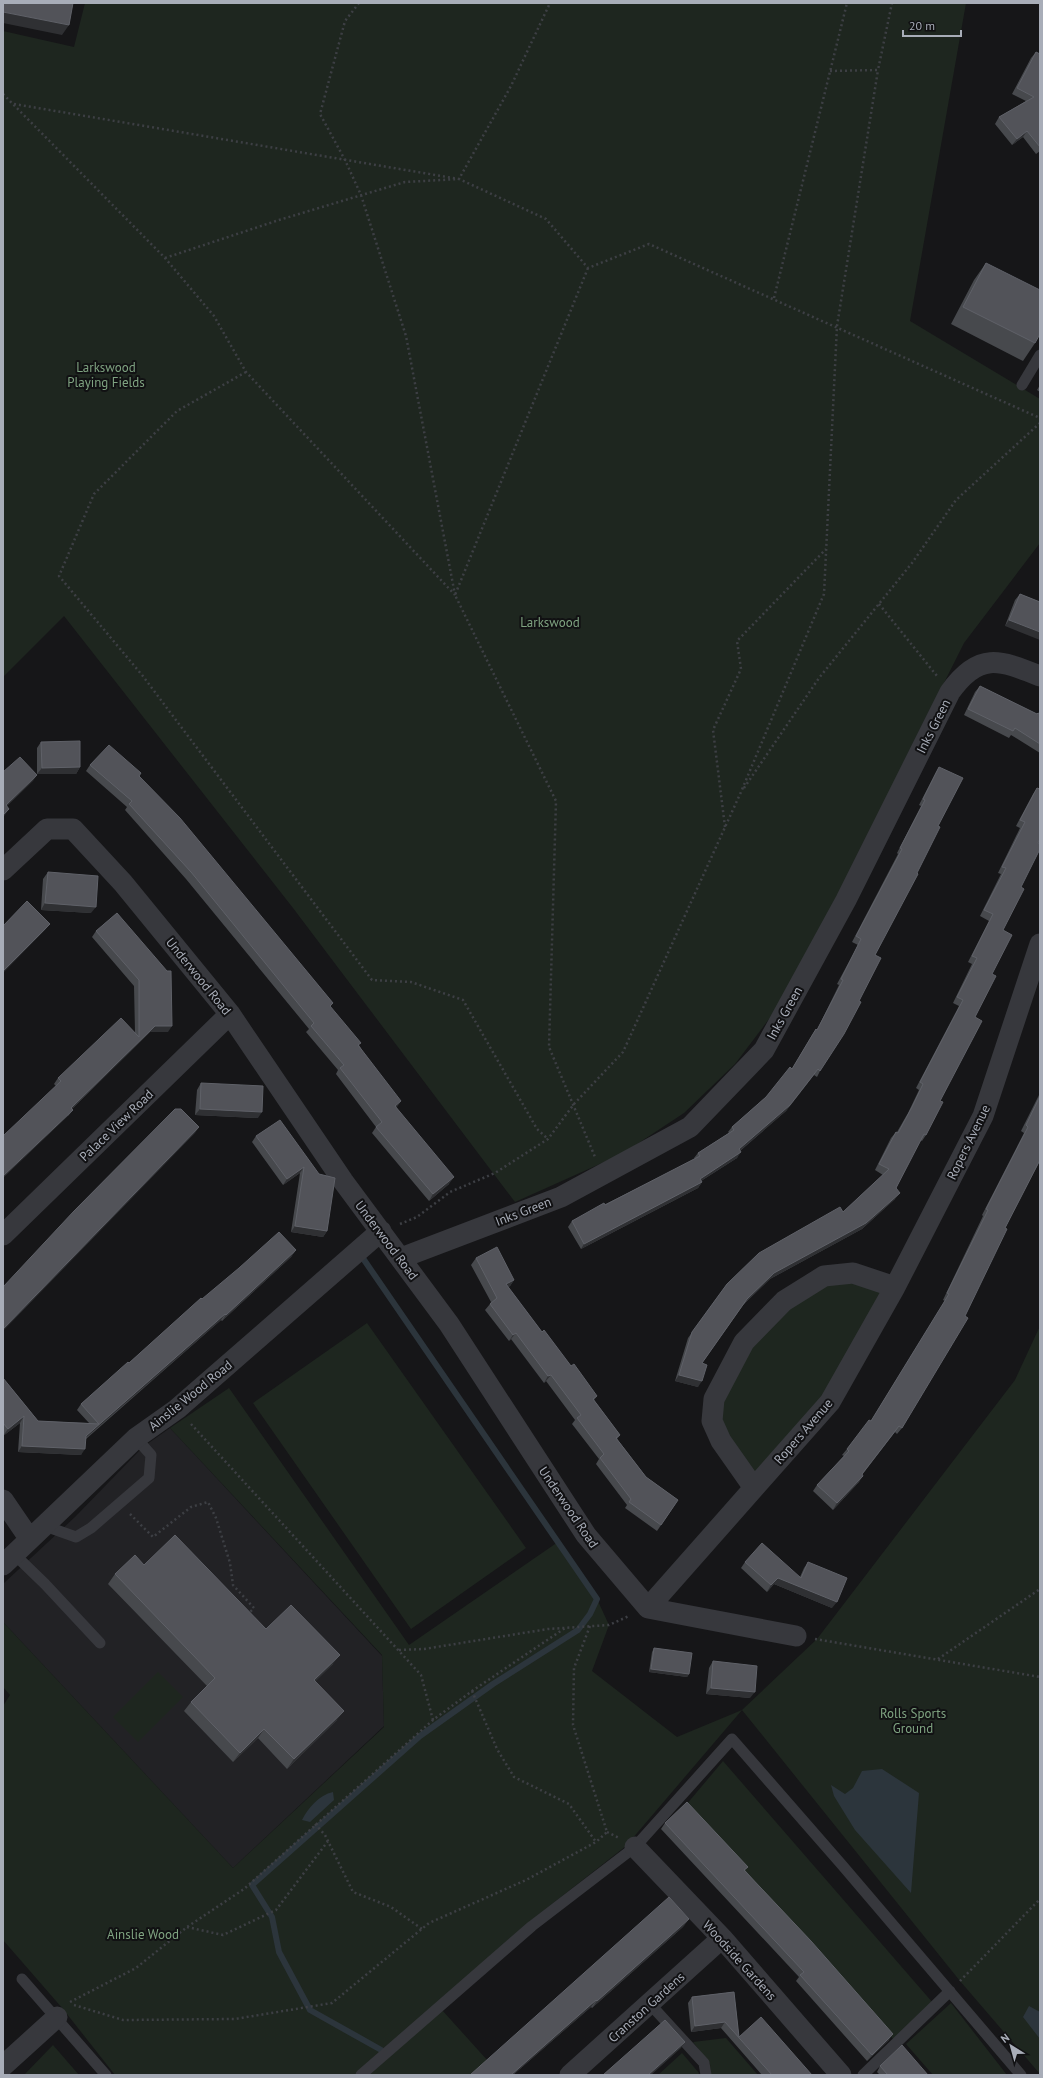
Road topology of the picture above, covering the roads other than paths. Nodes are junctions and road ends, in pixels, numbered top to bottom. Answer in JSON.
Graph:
{"nodes":[{"id":1,"x":1040,"y":356,"type":"edge"},
{"id":2,"x":1022,"y":385,"type":"dead end"},
{"id":3,"x":1040,"y":676,"type":"edge"},
{"id":4,"x":3,"y":870,"type":"edge"},
{"id":5,"x":1040,"y":944,"type":"edge"},
{"id":6,"x":230,"y":1014,"type":"junction"},
{"id":7,"x":381,"y":1231,"type":"junction"},
{"id":8,"x":3,"y":1235,"type":"edge"},
{"id":9,"x":401,"y":1258,"type":"junction"},
{"id":10,"x":895,"y":1287,"type":"junction"},
{"id":11,"x":136,"y":1438,"type":"junction"},
{"id":12,"x":754,"y":1488,"type":"junction"},
{"id":13,"x":3,"y":1500,"type":"edge"},
{"id":14,"x":37,"y":1532,"type":"junction"},
{"id":15,"x":8,"y":1559,"type":"edge"},
{"id":16,"x":648,"y":1608,"type":"junction"},
{"id":17,"x":796,"y":1636,"type":"dead end"},
{"id":18,"x":100,"y":1643,"type":"dead end"},
{"id":19,"x":635,"y":1847,"type":"junction"},
{"id":20,"x":722,"y":1938,"type":"junction"},
{"id":21,"x":22,"y":1979,"type":"dead end"},
{"id":22,"x":950,"y":1991,"type":"junction"},
{"id":23,"x":650,"y":2004,"type":"junction"},
{"id":24,"x":57,"y":2017,"type":"junction"},
{"id":25,"x":3,"y":2066,"type":"edge"},
{"id":26,"x":106,"y":2075,"type":"edge"},
{"id":27,"x":362,"y":2075,"type":"edge"},
{"id":28,"x":570,"y":2075,"type":"edge"},
{"id":29,"x":706,"y":2075,"type":"edge"},
{"id":30,"x":842,"y":2075,"type":"edge"},
{"id":31,"x":863,"y":2075,"type":"edge"},
{"id":32,"x":1021,"y":2075,"type":"edge"}],
"edges":[{"from":1,"to":2,"type":"lane"},
{"from":3,"to":9,"type":"street","name":"Inks Green"},
{"from":4,"to":6,"type":"street","name":"Underwood Road"},
{"from":5,"to":10,"type":"street","name":"Ropers Avenue"},
{"from":6,"to":7,"type":"street","name":"Underwood Road"},
{"from":6,"to":8,"type":"street","name":"Palace View Road"},
{"from":7,"to":9,"type":"street","name":"Underwood Road"},
{"from":7,"to":11,"type":"street","name":"Ainslie Wood Road"},
{"from":9,"to":16,"type":"street","name":"Underwood Road"},
{"from":10,"to":12,"type":"street","name":"Ropers Avenue"},
{"from":10,"to":12,"type":"street"},
{"from":11,"to":14,"type":"street","name":"Ainslie Wood Road"},
{"from":11,"to":14,"type":"lane"},
{"from":12,"to":16,"type":"street","name":"Ropers Avenue"},
{"from":13,"to":14,"type":"street"},
{"from":14,"to":15,"type":"street","name":"Ainslie Wood Road"},
{"from":15,"to":18,"type":"lane"},
{"from":16,"to":17,"type":"street"},
{"from":19,"to":20,"type":"street","name":"Woodside Gardens"},
{"from":19,"to":22,"type":"lane"},
{"from":19,"to":27,"type":"lane"},
{"from":20,"to":23,"type":"street","name":"Cranston Gardens"},
{"from":20,"to":30,"type":"street","name":"Woodside Gardens"},
{"from":21,"to":24,"type":"lane"},
{"from":22,"to":31,"type":"lane"},
{"from":22,"to":32,"type":"lane"},
{"from":23,"to":28,"type":"street","name":"Cranston Gardens"},
{"from":23,"to":29,"type":"lane"},
{"from":24,"to":25,"type":"street"},
{"from":24,"to":26,"type":"lane"}]}
